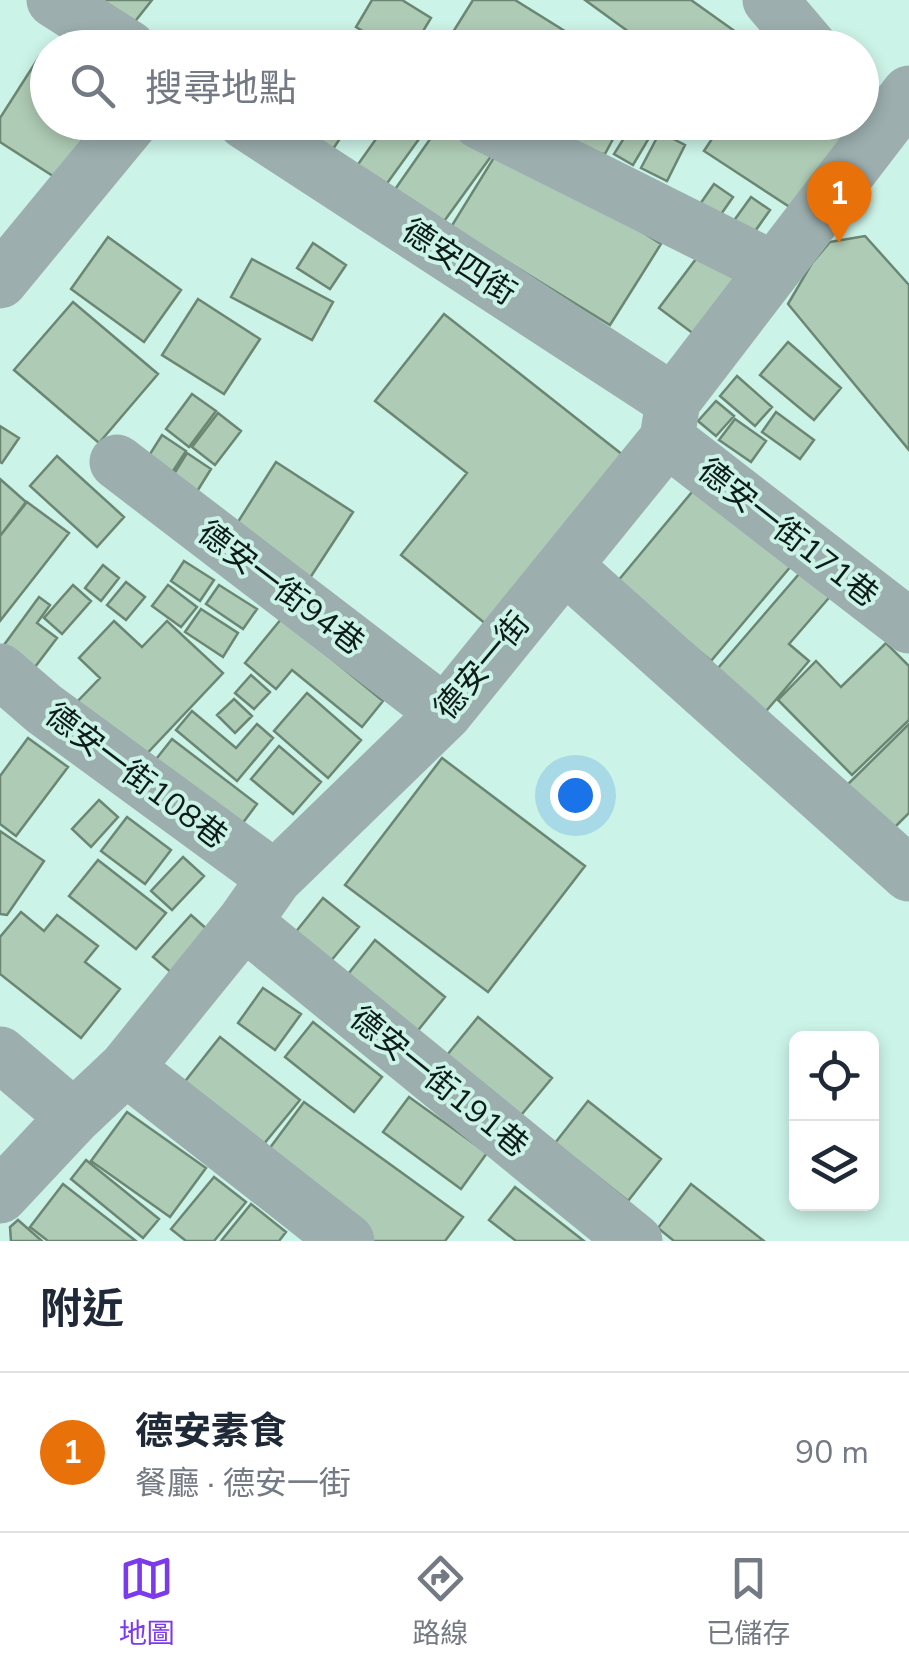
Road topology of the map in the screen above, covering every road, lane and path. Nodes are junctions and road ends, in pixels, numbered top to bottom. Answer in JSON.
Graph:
{"nodes":[{"id":1,"x":770,"y":0,"type":"edge"},
{"id":2,"x":58,"y":1,"type":"edge"},
{"id":3,"x":102,"y":30,"type":"edge"},
{"id":4,"x":796,"y":30,"type":"edge"},
{"id":5,"x":116,"y":140,"type":"edge"},
{"id":6,"x":271,"y":140,"type":"edge"},
{"id":7,"x":516,"y":140,"type":"edge"},
{"id":8,"x":875,"y":140,"type":"edge"},
{"id":9,"x":774,"y":269,"type":"junction"},
{"id":10,"x":0,"y":281,"type":"edge"},
{"id":11,"x":670,"y":420,"type":"junction"},
{"id":12,"x":117,"y":462,"type":"dead end"},
{"id":13,"x":565,"y":566,"type":"junction"},
{"id":14,"x":909,"y":626,"type":"edge"},
{"id":15,"x":0,"y":671,"type":"edge"},
{"id":16,"x":445,"y":713,"type":"junction"},
{"id":17,"x":909,"y":874,"type":"edge"},
{"id":18,"x":274,"y":878,"type":"junction"},
{"id":19,"x":244,"y":922,"type":"junction"},
{"id":20,"x":0,"y":1054,"type":"edge"},
{"id":21,"x":126,"y":1068,"type":"junction"},
{"id":22,"x":74,"y":1117,"type":"junction"},
{"id":23,"x":0,"y":1196,"type":"edge"},
{"id":24,"x":347,"y":1241,"type":"edge"},
{"id":25,"x":635,"y":1241,"type":"edge"}],
"edges":[{"from":1,"to":4,"type":"street"},
{"from":2,"to":3,"type":"street"},
{"from":5,"to":10,"type":"street"},
{"from":6,"to":11,"type":"street","name":"德安四街"},
{"from":7,"to":9,"type":"street"},
{"from":8,"to":9,"type":"street","name":"德安一街"},
{"from":9,"to":11,"type":"street","name":"德安一街"},
{"from":11,"to":13,"type":"street","name":"德安一街"},
{"from":11,"to":14,"type":"street","name":"德安一街171巷"},
{"from":12,"to":16,"type":"street","name":"德安一街94巷"},
{"from":13,"to":16,"type":"street","name":"德安一街"},
{"from":13,"to":17,"type":"street"},
{"from":15,"to":18,"type":"street","name":"德安一街108巷"},
{"from":16,"to":18,"type":"street","name":"德安一街"},
{"from":18,"to":19,"type":"street","name":"德安一街"},
{"from":19,"to":21,"type":"street","name":"德安一街"},
{"from":19,"to":25,"type":"street","name":"德安一街191巷"},
{"from":20,"to":22,"type":"street"},
{"from":21,"to":22,"type":"street","name":"德安一街"},
{"from":21,"to":24,"type":"street"},
{"from":22,"to":23,"type":"street","name":"德安一街"}]}
